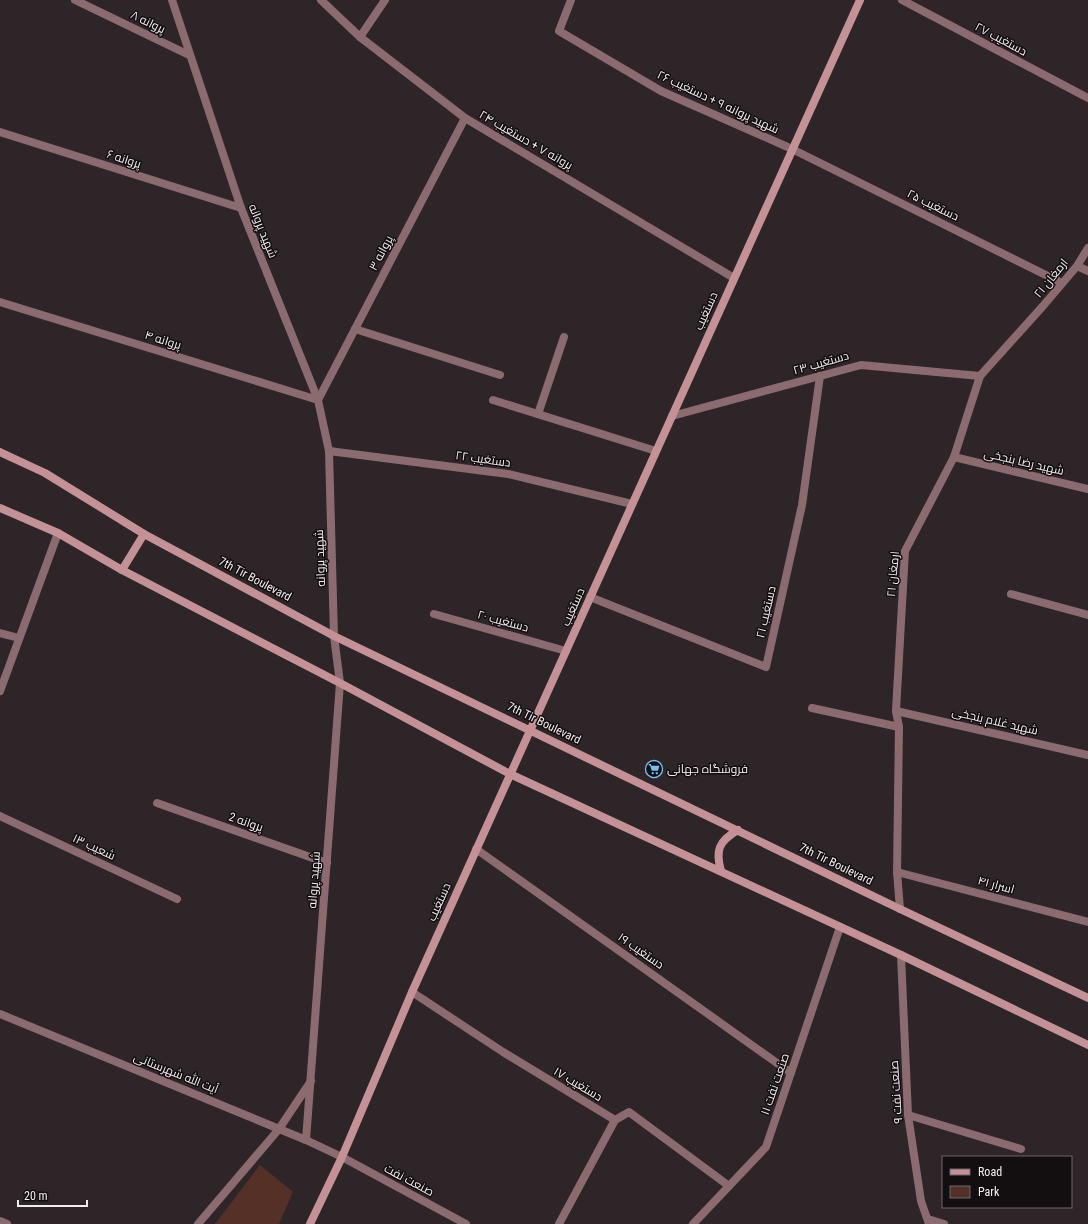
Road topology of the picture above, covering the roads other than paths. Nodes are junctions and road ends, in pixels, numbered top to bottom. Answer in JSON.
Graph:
{"nodes":[{"id":1,"x":76,"y":0,"type":"edge"},
{"id":2,"x":172,"y":0,"type":"edge"},
{"id":3,"x":321,"y":0,"type":"edge"},
{"id":4,"x":385,"y":0,"type":"edge"},
{"id":5,"x":571,"y":0,"type":"edge"},
{"id":6,"x":860,"y":0,"type":"edge"},
{"id":7,"x":902,"y":0,"type":"edge"},
{"id":8,"x":360,"y":37,"type":"junction"},
{"id":9,"x":189,"y":55,"type":"junction"},
{"id":10,"x":1088,"y":98,"type":"edge"},
{"id":11,"x":465,"y":118,"type":"junction"},
{"id":12,"x":0,"y":132,"type":"edge"},
{"id":13,"x":792,"y":149,"type":"junction"},
{"id":14,"x":241,"y":208,"type":"junction"},
{"id":15,"x":1088,"y":248,"type":"edge"},
{"id":16,"x":1077,"y":266,"type":"junction"},
{"id":17,"x":1088,"y":271,"type":"edge"},
{"id":18,"x":734,"y":278,"type":"junction"},
{"id":19,"x":1062,"y":283,"type":"junction"},
{"id":20,"x":0,"y":302,"type":"edge"},
{"id":21,"x":355,"y":329,"type":"junction"},
{"id":22,"x":564,"y":337,"type":"dead end"},
{"id":23,"x":500,"y":375,"type":"dead end"},
{"id":24,"x":820,"y":376,"type":"junction"},
{"id":25,"x":980,"y":376,"type":"junction"},
{"id":26,"x":318,"y":400,"type":"junction"},
{"id":27,"x":493,"y":400,"type":"dead end"},
{"id":28,"x":538,"y":414,"type":"junction"},
{"id":29,"x":672,"y":416,"type":"junction"},
{"id":30,"x":329,"y":451,"type":"junction"},
{"id":31,"x":656,"y":451,"type":"junction"},
{"id":32,"x":0,"y":452,"type":"edge"},
{"id":33,"x":954,"y":457,"type":"junction"},
{"id":34,"x":1088,"y":489,"type":"edge"},
{"id":35,"x":632,"y":504,"type":"junction"},
{"id":36,"x":0,"y":508,"type":"edge"},
{"id":37,"x":58,"y":533,"type":"junction"},
{"id":38,"x":144,"y":534,"type":"junction"},
{"id":39,"x":122,"y":570,"type":"junction"},
{"id":40,"x":1011,"y":594,"type":"dead end"},
{"id":41,"x":590,"y":597,"type":"junction"},
{"id":42,"x":434,"y":614,"type":"dead end"},
{"id":43,"x":1088,"y":615,"type":"edge"},
{"id":44,"x":0,"y":632,"type":"edge"},
{"id":45,"x":334,"y":636,"type":"junction"},
{"id":46,"x":19,"y":638,"type":"junction"},
{"id":47,"x":566,"y":650,"type":"junction"},
{"id":48,"x":340,"y":683,"type":"junction"},
{"id":49,"x":0,"y":691,"type":"edge"},
{"id":50,"x":812,"y":708,"type":"dead end"},
{"id":51,"x":896,"y":711,"type":"junction"},
{"id":52,"x":899,"y":727,"type":"junction"},
{"id":53,"x":530,"y":730,"type":"junction"},
{"id":54,"x":1088,"y":755,"type":"edge"},
{"id":55,"x":510,"y":774,"type":"junction"},
{"id":56,"x":157,"y":803,"type":"dead end"},
{"id":57,"x":0,"y":816,"type":"edge"},
{"id":58,"x":738,"y":830,"type":"junction"},
{"id":59,"x":476,"y":849,"type":"junction"},
{"id":60,"x":327,"y":863,"type":"junction"},
{"id":61,"x":721,"y":872,"type":"junction"},
{"id":62,"x":897,"y":872,"type":"junction"},
{"id":63,"x":177,"y":899,"type":"dead end"},
{"id":64,"x":900,"y":909,"type":"junction"},
{"id":65,"x":1088,"y":922,"type":"edge"},
{"id":66,"x":840,"y":927,"type":"junction"},
{"id":67,"x":901,"y":955,"type":"junction"},
{"id":68,"x":412,"y":992,"type":"junction"},
{"id":69,"x":1088,"y":998,"type":"edge"},
{"id":70,"x":0,"y":1014,"type":"edge"},
{"id":71,"x":1088,"y":1045,"type":"edge"},
{"id":72,"x":791,"y":1073,"type":"junction"},
{"id":73,"x":312,"y":1080,"type":"junction"},
{"id":74,"x":908,"y":1115,"type":"junction"},
{"id":75,"x":615,"y":1120,"type":"junction"},
{"id":76,"x":280,"y":1129,"type":"junction"},
{"id":77,"x":306,"y":1140,"type":"junction"},
{"id":78,"x":1021,"y":1149,"type":"dead end"},
{"id":79,"x":342,"y":1157,"type":"junction"},
{"id":80,"x":729,"y":1186,"type":"junction"},
{"id":81,"x":0,"y":1221,"type":"edge"},
{"id":82,"x":929,"y":1222,"type":"edge"},
{"id":83,"x":7,"y":1224,"type":"edge"},
{"id":84,"x":198,"y":1224,"type":"edge"},
{"id":85,"x":310,"y":1224,"type":"edge"},
{"id":86,"x":466,"y":1224,"type":"edge"},
{"id":87,"x":559,"y":1224,"type":"edge"},
{"id":88,"x":693,"y":1224,"type":"edge"},
{"id":89,"x":944,"y":1224,"type":"edge"}],
"edges":[{"from":1,"to":9,"type":"street","name":"پروانه ۸"},
{"from":2,"to":9,"type":"street","name":"شهید پروانه"},
{"from":3,"to":8,"type":"street","name":"پروانه ۷ + دستغیب ۲۴"},
{"from":4,"to":8,"type":"street"},
{"from":5,"to":13,"type":"street","name":"شهید پروانه ۹ + دستغیب ۲۶"},
{"from":6,"to":13,"type":"main road","name":"دستغیب"},
{"from":7,"to":10,"type":"street","name":"دستغیب ۲۷"},
{"from":8,"to":11,"type":"street","name":"پروانه ۷ + دستغیب ۲۴"},
{"from":9,"to":14,"type":"street","name":"شهید پروانه"},
{"from":11,"to":18,"type":"street","name":"پروانه ۷ + دستغیب ۲۴"},
{"from":11,"to":21,"type":"street","name":"پروانه ۳"},
{"from":12,"to":14,"type":"street","name":"پروانه ۶"},
{"from":13,"to":18,"type":"main road","name":"دستغیب"},
{"from":13,"to":19,"type":"street","name":"دستغیب ۲۵"},
{"from":14,"to":26,"type":"street","name":"شهید پروانه"},
{"from":15,"to":16,"type":"street","name":"ارمغان ۲۱"},
{"from":16,"to":17,"type":"street"},
{"from":16,"to":19,"type":"street","name":"ارمغان ۲۱"},
{"from":18,"to":29,"type":"main road","name":"دستغیب"},
{"from":19,"to":25,"type":"street","name":"ارمغان ۲۱"},
{"from":20,"to":26,"type":"street","name":"پروانه ۴"},
{"from":21,"to":23,"type":"street"},
{"from":21,"to":26,"type":"street","name":"پروانه ۳"},
{"from":22,"to":28,"type":"street"},
{"from":24,"to":25,"type":"street","name":"دستغیب ۲۳"},
{"from":24,"to":29,"type":"street","name":"دستغیب ۲۳"},
{"from":24,"to":41,"type":"street","name":"دستغیب ۲۱"},
{"from":25,"to":33,"type":"street","name":"ارمغان ۲۱"},
{"from":26,"to":30,"type":"street","name":"شهید پروانه"},
{"from":27,"to":28,"type":"street"},
{"from":28,"to":31,"type":"street"},
{"from":29,"to":31,"type":"main road","name":"دستغیب"},
{"from":30,"to":35,"type":"street","name":"دستغیب ۲۲"},
{"from":30,"to":45,"type":"street","name":"شهید پروانه"},
{"from":31,"to":35,"type":"main road","name":"دستغیب"},
{"from":32,"to":38,"type":"main road","name":"7th Tir Boulevard"},
{"from":33,"to":34,"type":"street","name":"شهید رضا بنجخی"},
{"from":33,"to":51,"type":"street","name":"ارمغان ۲۱"},
{"from":35,"to":41,"type":"main road","name":"دستغیب"},
{"from":36,"to":37,"type":"main road"},
{"from":37,"to":39,"type":"main road"},
{"from":37,"to":46,"type":"street"},
{"from":38,"to":39,"type":"main road"},
{"from":38,"to":45,"type":"main road","name":"7th Tir Boulevard"},
{"from":39,"to":48,"type":"main road"},
{"from":40,"to":43,"type":"street"},
{"from":41,"to":47,"type":"main road","name":"دستغیب"},
{"from":42,"to":47,"type":"street","name":"دستغیب ۲۰"},
{"from":44,"to":46,"type":"street"},
{"from":45,"to":48,"type":"street","name":"شهید پروانه"},
{"from":45,"to":53,"type":"main road","name":"7th Tir Boulevard"},
{"from":46,"to":49,"type":"street"},
{"from":47,"to":53,"type":"main road","name":"دستغیب"},
{"from":48,"to":55,"type":"main road"},
{"from":48,"to":60,"type":"street","name":"شهید پروانه"},
{"from":50,"to":52,"type":"street"},
{"from":51,"to":52,"type":"street","name":"ارمغان ۲۱"},
{"from":51,"to":54,"type":"street","name":"شهید غلام بنجخی"},
{"from":52,"to":62,"type":"street","name":"ارمغان ۲۱"},
{"from":53,"to":55,"type":"main road","name":"دستغیب"},
{"from":53,"to":58,"type":"main road","name":"7th Tir Boulevard"},
{"from":55,"to":59,"type":"main road","name":"دستغیب"},
{"from":55,"to":61,"type":"main road"},
{"from":56,"to":60,"type":"street","name":"پروانه 2"},
{"from":57,"to":63,"type":"street","name":"شعیب ۱۳"},
{"from":58,"to":61,"type":"main road"},
{"from":58,"to":64,"type":"main road","name":"7th Tir Boulevard"},
{"from":59,"to":68,"type":"main road","name":"دستغیب"},
{"from":59,"to":72,"type":"street","name":"دستغیب ۱۹"},
{"from":60,"to":73,"type":"street","name":"شهید پروانه"},
{"from":61,"to":66,"type":"main road"},
{"from":62,"to":64,"type":"street","name":"ارمغان ۲۱"},
{"from":62,"to":65,"type":"street","name":"اسرار ۴۱"},
{"from":64,"to":69,"type":"main road","name":"7th Tir Boulevard"},
{"from":66,"to":67,"type":"main road"},
{"from":66,"to":72,"type":"street","name":"صنعت نفت ۱۱"},
{"from":67,"to":71,"type":"main road"},
{"from":67,"to":74,"type":"street","name":"صنعت نفت ۹"},
{"from":68,"to":75,"type":"street","name":"دستغیب ۱۷"},
{"from":68,"to":79,"type":"main road","name":"دستغیب"},
{"from":70,"to":76,"type":"street","name":"آیت الله شهرستانی"},
{"from":72,"to":80,"type":"street","name":"صنعت نفت ۱۱"},
{"from":73,"to":76,"type":"street"},
{"from":73,"to":77,"type":"street","name":"شهید پروانه"},
{"from":74,"to":78,"type":"street"},
{"from":74,"to":82,"type":"street","name":"صنعت نفت ۹"},
{"from":75,"to":80,"type":"street"},
{"from":75,"to":87,"type":"street"},
{"from":76,"to":77,"type":"street","name":"آیت الله شهرستانی"},
{"from":76,"to":84,"type":"street"},
{"from":77,"to":79,"type":"street","name":"آیت الله شهرستانی"},
{"from":79,"to":85,"type":"main road","name":"دستغیب"},
{"from":79,"to":86,"type":"street","name":"صنعت نفت"},
{"from":80,"to":88,"type":"street","name":"صنعت نفت ۱۱"},
{"from":81,"to":83,"type":"street"},
{"from":82,"to":89,"type":"street"}]}
